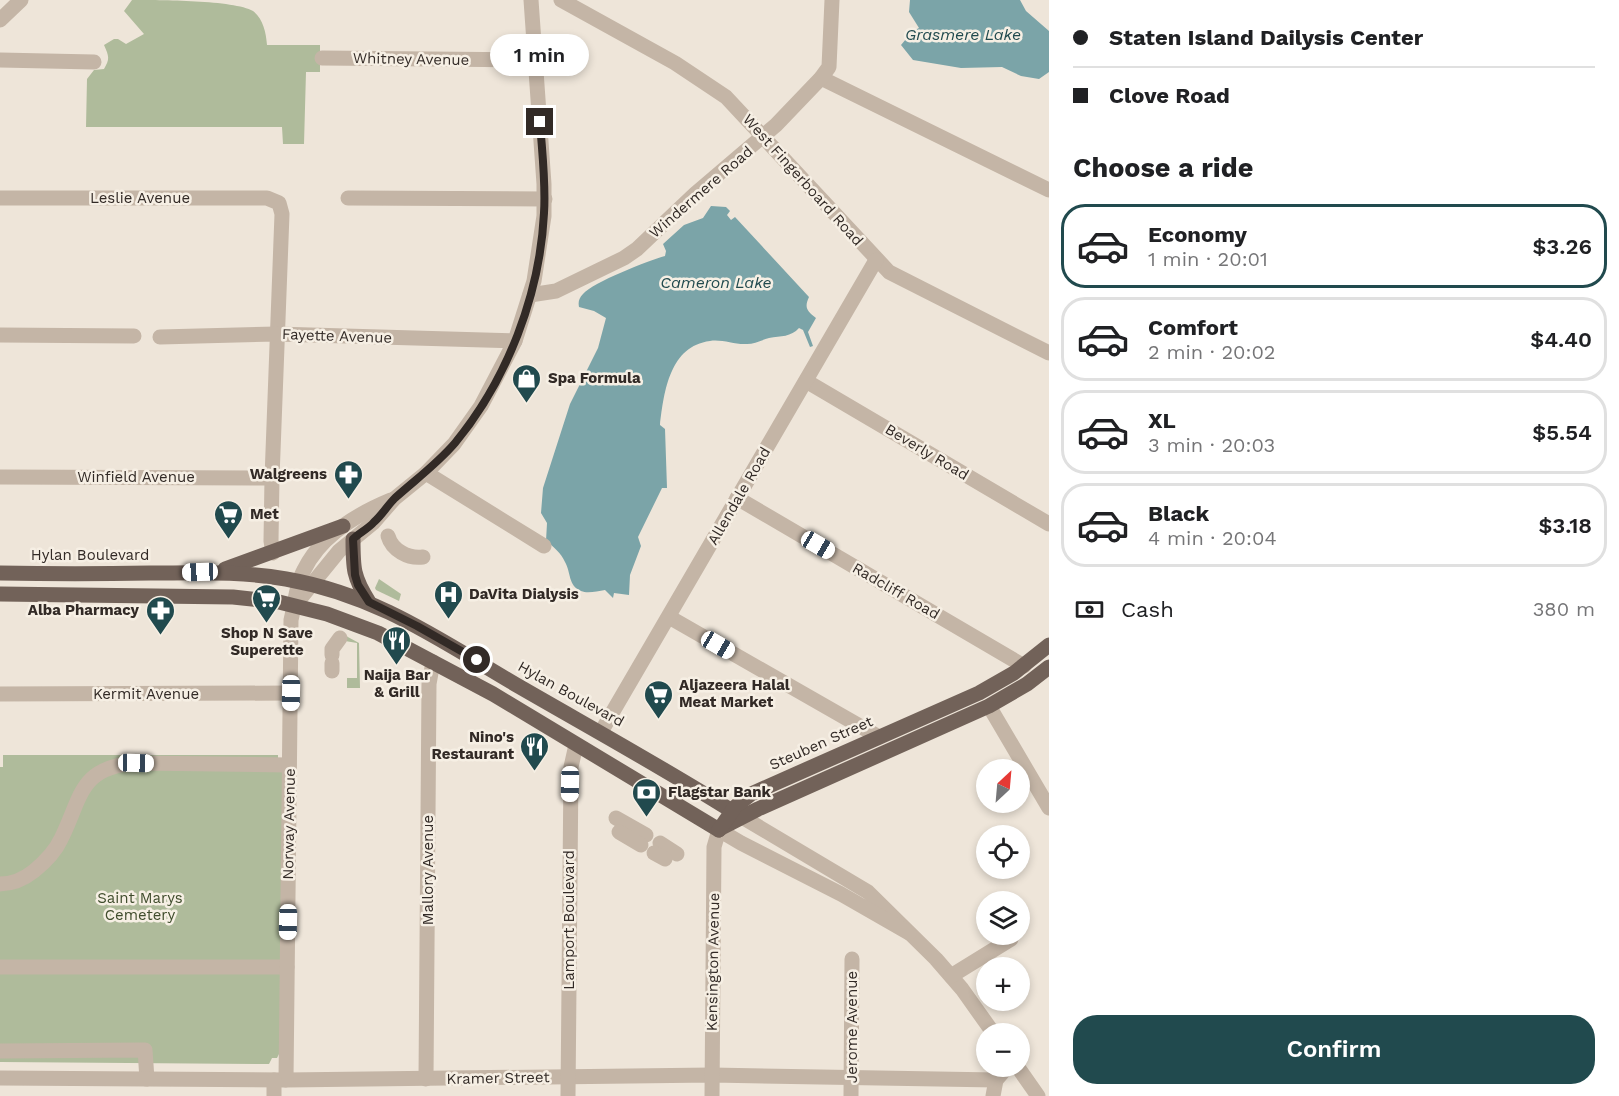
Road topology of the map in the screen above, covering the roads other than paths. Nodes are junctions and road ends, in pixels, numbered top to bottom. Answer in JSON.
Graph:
{"nodes":[{"id":1,"x":21,"y":0,"type":"edge"},
{"id":2,"x":531,"y":0,"type":"edge"},
{"id":3,"x":561,"y":0,"type":"edge"},
{"id":4,"x":832,"y":0,"type":"edge"},
{"id":5,"x":0,"y":20,"type":"edge"},
{"id":6,"x":322,"y":58,"type":"dead end"},
{"id":7,"x":0,"y":60,"type":"edge"},
{"id":8,"x":536,"y":60,"type":"junction"},
{"id":9,"x":94,"y":62,"type":"dead end"},
{"id":10,"x":821,"y":78,"type":"junction"},
{"id":11,"x":765,"y":136,"type":"junction"},
{"id":12,"x":1049,"y":190,"type":"edge"},
{"id":13,"x":0,"y":198,"type":"edge"},
{"id":14,"x":348,"y":198,"type":"dead end"},
{"id":15,"x":545,"y":199,"type":"junction"},
{"id":16,"x":876,"y":260,"type":"junction"},
{"id":17,"x":530,"y":295,"type":"junction"},
{"id":18,"x":276,"y":334,"type":"junction"},
{"id":19,"x":0,"y":335,"type":"edge"},
{"id":20,"x":134,"y":336,"type":"dead end"},
{"id":21,"x":160,"y":337,"type":"dead end"},
{"id":22,"x":515,"y":341,"type":"junction"},
{"id":23,"x":1049,"y":353,"type":"edge"},
{"id":24,"x":806,"y":381,"type":"junction"},
{"id":25,"x":426,"y":473,"type":"junction"},
{"id":26,"x":0,"y":477,"type":"edge"},
{"id":27,"x":272,"y":478,"type":"junction"},
{"id":28,"x":737,"y":498,"type":"junction"},
{"id":29,"x":394,"y":499,"type":"junction"},
{"id":30,"x":1049,"y":524,"type":"edge"},
{"id":31,"x":343,"y":526,"type":"junction"},
{"id":32,"x":388,"y":536,"type":"dead end"},
{"id":33,"x":353,"y":539,"type":"junction"},
{"id":34,"x":544,"y":546,"type":"dead end"},
{"id":35,"x":273,"y":553,"type":"junction"},
{"id":36,"x":423,"y":557,"type":"dead end"},
{"id":37,"x":215,"y":572,"type":"junction"},
{"id":38,"x":0,"y":573,"type":"edge"},
{"id":39,"x":305,"y":583,"type":"junction"},
{"id":40,"x":0,"y":594,"type":"edge"},
{"id":41,"x":369,"y":602,"type":"junction"},
{"id":42,"x":295,"y":605,"type":"junction"},
{"id":43,"x":669,"y":617,"type":"junction"},
{"id":44,"x":340,"y":638,"type":"dead end"},
{"id":45,"x":1049,"y":645,"type":"edge"},
{"id":46,"x":433,"y":662,"type":"junction"},
{"id":47,"x":332,"y":663,"type":"dead end"},
{"id":48,"x":1024,"y":666,"type":"junction"},
{"id":49,"x":1049,"y":667,"type":"edge"},
{"id":50,"x":291,"y":693,"type":"junction"},
{"id":51,"x":0,"y":694,"type":"edge"},
{"id":52,"x":989,"y":705,"type":"junction"},
{"id":53,"x":601,"y":732,"type":"junction"},
{"id":54,"x":879,"y":737,"type":"junction"},
{"id":55,"x":576,"y":746,"type":"junction"},
{"id":56,"x":290,"y":765,"type":"junction"},
{"id":57,"x":1049,"y":808,"type":"edge"},
{"id":58,"x":737,"y":814,"type":"junction"},
{"id":59,"x":618,"y":825,"type":"dead end"},
{"id":60,"x":719,"y":830,"type":"junction"},
{"id":61,"x":657,"y":848,"type":"dead end"},
{"id":62,"x":0,"y":884,"type":"edge"},
{"id":63,"x":909,"y":933,"type":"junction"},
{"id":64,"x":1001,"y":945,"type":"edge"},
{"id":65,"x":852,"y":958,"type":"dead end"},
{"id":66,"x":0,"y":967,"type":"edge"},
{"id":67,"x":287,"y":967,"type":"junction"},
{"id":68,"x":951,"y":976,"type":"junction"},
{"id":69,"x":986,"y":1023,"type":"edge"},
{"id":70,"x":0,"y":1051,"type":"edge"},
{"id":71,"x":712,"y":1076,"type":"junction"},
{"id":72,"x":568,"y":1077,"type":"junction"},
{"id":73,"x":851,"y":1077,"type":"junction"},
{"id":74,"x":999,"y":1077,"type":"edge"},
{"id":75,"x":1025,"y":1077,"type":"edge"},
{"id":76,"x":0,"y":1078,"type":"edge"},
{"id":77,"x":147,"y":1079,"type":"junction"},
{"id":78,"x":426,"y":1079,"type":"junction"},
{"id":79,"x":996,"y":1080,"type":"junction"},
{"id":80,"x":278,"y":1086,"type":"edge"},
{"id":81,"x":568,"y":1096,"type":"edge"},
{"id":82,"x":711,"y":1096,"type":"edge"},
{"id":83,"x":851,"y":1096,"type":"edge"},
{"id":84,"x":993,"y":1096,"type":"edge"},
{"id":85,"x":1038,"y":1096,"type":"edge"}],
"edges":[{"from":1,"to":5,"type":"street"},
{"from":2,"to":8,"type":"street"},
{"from":3,"to":11,"type":"street","name":"West Fingerboard Road"},
{"from":4,"to":10,"type":"street"},
{"from":6,"to":8,"type":"street","name":"Whitney Avenue"},
{"from":7,"to":9,"type":"street"},
{"from":8,"to":15,"type":"street"},
{"from":10,"to":11,"type":"street","name":"Windermere Road"},
{"from":10,"to":12,"type":"street"},
{"from":11,"to":16,"type":"street","name":"West Fingerboard Road"},
{"from":11,"to":17,"type":"street","name":"Windermere Road"},
{"from":13,"to":18,"type":"street","name":"Leslie Avenue"},
{"from":14,"to":15,"type":"street"},
{"from":15,"to":17,"type":"street"},
{"from":16,"to":23,"type":"street","name":"West Fingerboard Road"},
{"from":16,"to":24,"type":"street","name":"Allendale Road"},
{"from":17,"to":22,"type":"street"},
{"from":18,"to":21,"type":"street","name":"Fayette Avenue"},
{"from":18,"to":22,"type":"street","name":"Fayette Avenue"},
{"from":18,"to":27,"type":"street"},
{"from":19,"to":20,"type":"street"},
{"from":22,"to":25,"type":"street"},
{"from":24,"to":28,"type":"street","name":"Allendale Road"},
{"from":24,"to":30,"type":"street","name":"Beverly Road"},
{"from":25,"to":29,"type":"street"},
{"from":25,"to":34,"type":"street"},
{"from":26,"to":27,"type":"street","name":"Winfield Avenue"},
{"from":27,"to":35,"type":"street"},
{"from":28,"to":43,"type":"street","name":"Allendale Road"},
{"from":28,"to":48,"type":"street","name":"Radcliff Road"},
{"from":29,"to":31,"type":"street"},
{"from":29,"to":33,"type":"street"},
{"from":31,"to":35,"type":"main road"},
{"from":31,"to":39,"type":"street"},
{"from":32,"to":36,"type":"street"},
{"from":33,"to":39,"type":"street"},
{"from":33,"to":41,"type":"main road"},
{"from":35,"to":37,"type":"main road"},
{"from":37,"to":38,"type":"main road","name":"Hylan Boulevard"},
{"from":37,"to":39,"type":"main road","name":"Hylan Boulevard"},
{"from":39,"to":41,"type":"main road","name":"Hylan Boulevard"},
{"from":39,"to":42,"type":"street","name":"Norway Avenue"},
{"from":40,"to":42,"type":"main road","name":"Hylan Boulevard"},
{"from":41,"to":53,"type":"main road","name":"Hylan Boulevard"},
{"from":42,"to":46,"type":"main road","name":"Hylan Boulevard"},
{"from":42,"to":50,"type":"street","name":"Norway Avenue"},
{"from":43,"to":53,"type":"street","name":"Allendale Road"},
{"from":43,"to":54,"type":"street"},
{"from":44,"to":47,"type":"street"},
{"from":45,"to":48,"type":"main road","name":"Steuben Street"},
{"from":46,"to":55,"type":"main road","name":"Hylan Boulevard"},
{"from":46,"to":78,"type":"street","name":"Mallory Avenue"},
{"from":48,"to":54,"type":"main road","name":"Steuben Street"},
{"from":49,"to":52,"type":"main road","name":"Steuben Street"},
{"from":50,"to":51,"type":"street","name":"Kermit Avenue"},
{"from":50,"to":56,"type":"street","name":"Norway Avenue"},
{"from":52,"to":57,"type":"street"},
{"from":52,"to":58,"type":"main road","name":"Steuben Street"},
{"from":53,"to":58,"type":"main road","name":"Hylan Boulevard"},
{"from":54,"to":58,"type":"main road","name":"Steuben Street"},
{"from":55,"to":60,"type":"main road","name":"Hylan Boulevard"},
{"from":55,"to":72,"type":"street","name":"Lamport Boulevard"},
{"from":56,"to":62,"type":"street"},
{"from":56,"to":67,"type":"street","name":"Norway Avenue"},
{"from":58,"to":60,"type":"main road","name":"Steuben Street"},
{"from":58,"to":63,"type":"street","name":"Hylan Boulevard"},
{"from":59,"to":61,"type":"street"},
{"from":60,"to":63,"type":"street","name":"Hylan Boulevard"},
{"from":60,"to":71,"type":"street","name":"Kensington Avenue"},
{"from":63,"to":68,"type":"street","name":"Hylan Boulevard"},
{"from":64,"to":68,"type":"street"},
{"from":65,"to":73,"type":"street","name":"Jerome Avenue"},
{"from":66,"to":67,"type":"street"},
{"from":67,"to":80,"type":"street","name":"Norway Avenue"},
{"from":68,"to":69,"type":"street","name":"Hylan Boulevard"},
{"from":70,"to":77,"type":"street"},
{"from":71,"to":72,"type":"street","name":"Kramer Street"},
{"from":71,"to":73,"type":"street","name":"Kramer Street"},
{"from":71,"to":82,"type":"street","name":"Kensington Avenue"},
{"from":72,"to":78,"type":"street","name":"Kramer Street"},
{"from":72,"to":81,"type":"street","name":"Lamport Boulevard"},
{"from":73,"to":79,"type":"street","name":"Kramer Street"},
{"from":73,"to":83,"type":"street","name":"Jerome Avenue"},
{"from":74,"to":79,"type":"street"},
{"from":75,"to":85,"type":"street"},
{"from":76,"to":77,"type":"street","name":"Kramer Street"},
{"from":77,"to":80,"type":"street","name":"Kramer Street"},
{"from":78,"to":80,"type":"street","name":"Kramer Street"},
{"from":79,"to":84,"type":"street"}]}
